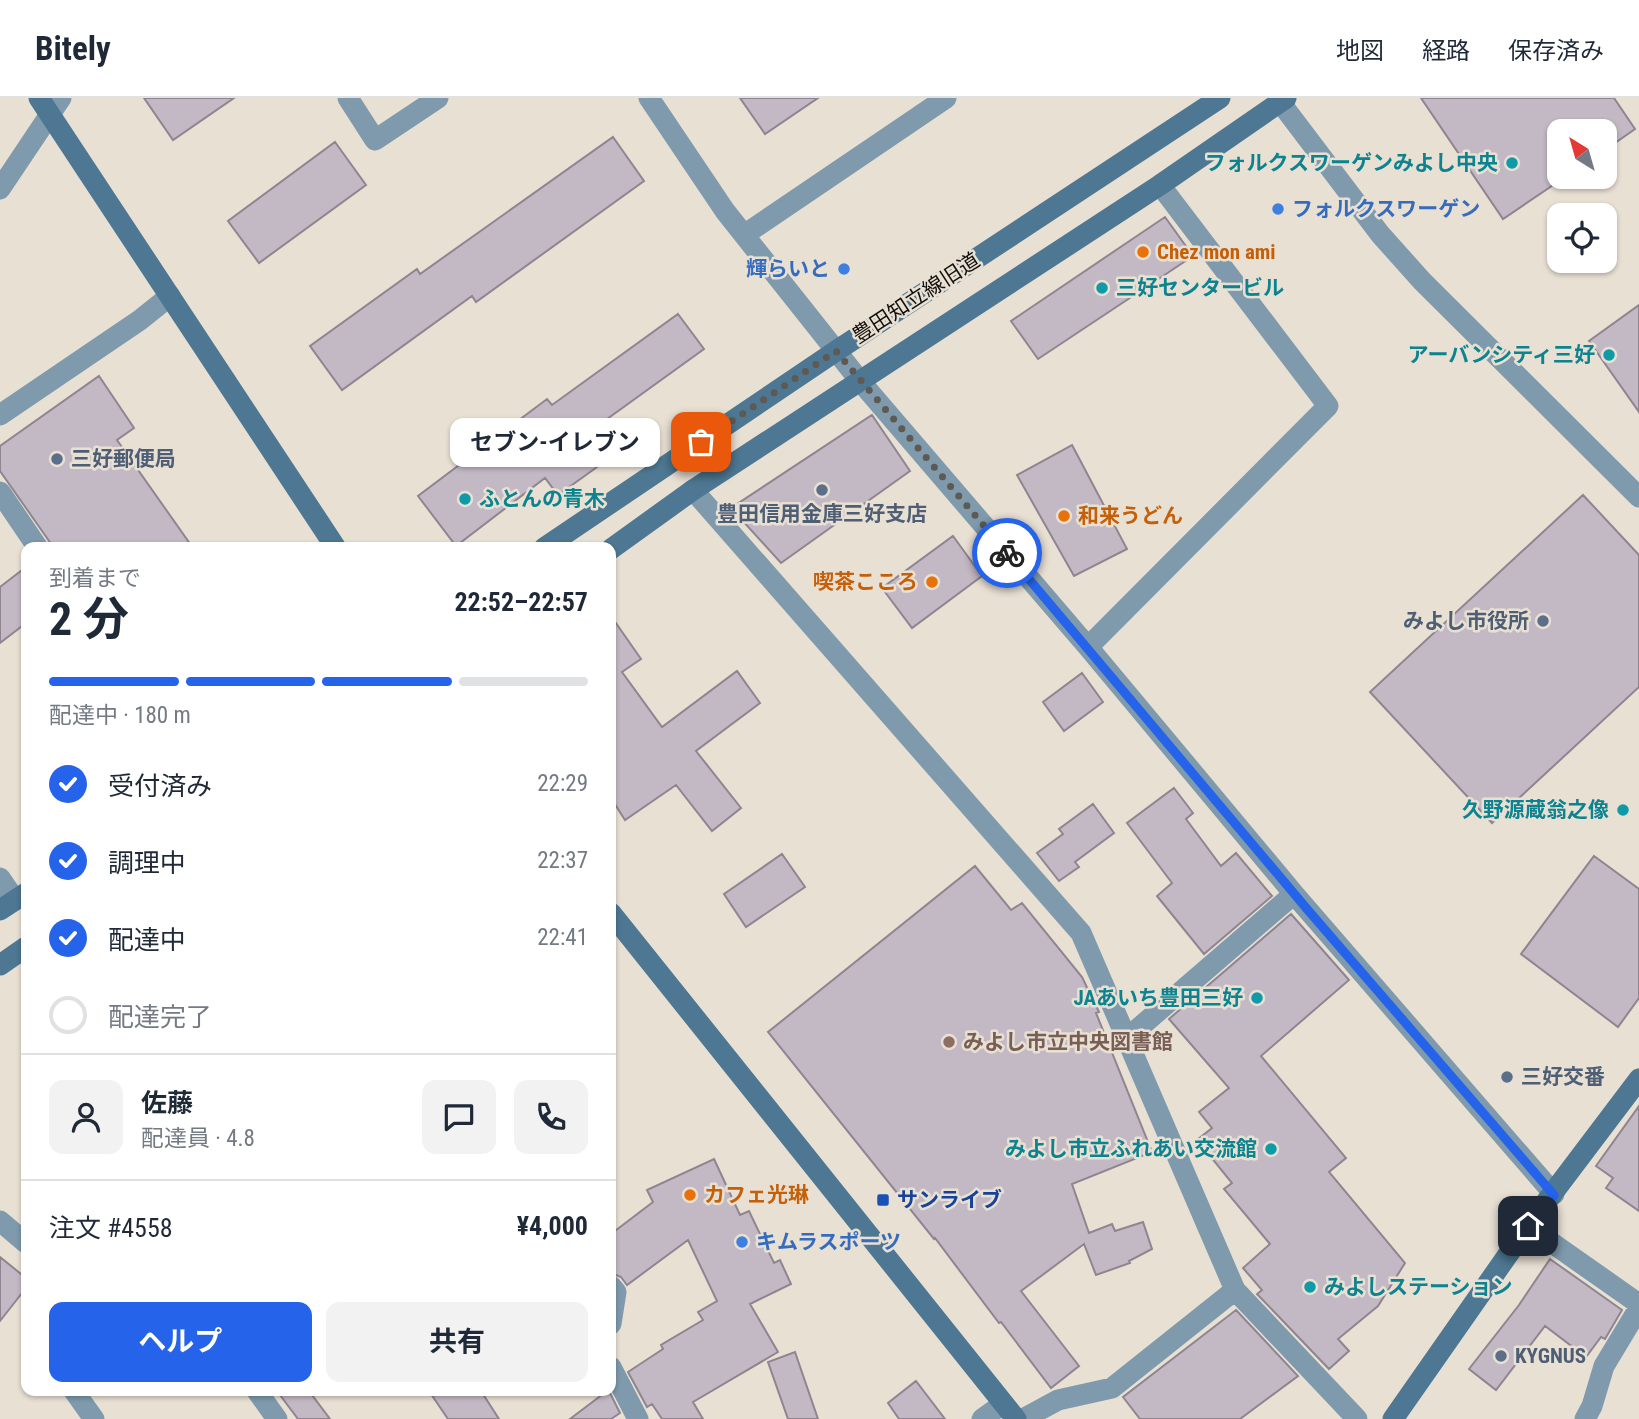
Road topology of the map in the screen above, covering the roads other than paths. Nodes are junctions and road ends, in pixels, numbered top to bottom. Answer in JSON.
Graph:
{"nodes":[{"id":1,"x":39,"y":98,"type":"edge"},
{"id":2,"x":348,"y":98,"type":"edge"},
{"id":3,"x":438,"y":98,"type":"edge"},
{"id":4,"x":649,"y":98,"type":"edge"},
{"id":5,"x":946,"y":98,"type":"edge"},
{"id":6,"x":1220,"y":98,"type":"edge"},
{"id":7,"x":1283,"y":100,"type":"edge"},
{"id":8,"x":56,"y":107,"type":"edge"},
{"id":9,"x":1160,"y":185,"type":"junction"},
{"id":10,"x":0,"y":189,"type":"edge"},
{"id":11,"x":744,"y":235,"type":"junction"},
{"id":12,"x":170,"y":296,"type":"junction"},
{"id":13,"x":836,"y":351,"type":"junction"},
{"id":14,"x":860,"y":382,"type":"junction"},
{"id":15,"x":0,"y":415,"type":"edge"},
{"id":16,"x":693,"y":491,"type":"junction"},
{"id":17,"x":0,"y":492,"type":"edge"},
{"id":18,"x":1639,"y":497,"type":"edge"},
{"id":19,"x":34,"y":542,"type":"edge"},
{"id":20,"x":332,"y":542,"type":"edge"},
{"id":21,"x":553,"y":542,"type":"edge"},
{"id":22,"x":616,"y":545,"type":"edge"},
{"id":23,"x":1088,"y":647,"type":"junction"},
{"id":24,"x":0,"y":878,"type":"edge"},
{"id":25,"x":1294,"y":894,"type":"junction"},
{"id":26,"x":14,"y":901,"type":"edge"},
{"id":27,"x":616,"y":919,"type":"edge"},
{"id":28,"x":21,"y":950,"type":"edge"},
{"id":29,"x":0,"y":965,"type":"edge"},
{"id":30,"x":1126,"y":1039,"type":"junction"},
{"id":31,"x":1639,"y":1079,"type":"edge"},
{"id":32,"x":1554,"y":1195,"type":"junction"},
{"id":33,"x":0,"y":1221,"type":"edge"},
{"id":34,"x":1528,"y":1226,"type":"junction"},
{"id":35,"x":21,"y":1239,"type":"edge"},
{"id":36,"x":1236,"y":1290,"type":"junction"},
{"id":37,"x":1639,"y":1306,"type":"edge"},
{"id":38,"x":616,"y":1377,"type":"edge"},
{"id":39,"x":78,"y":1396,"type":"edge"},
{"id":40,"x":261,"y":1396,"type":"edge"},
{"id":41,"x":1009,"y":1412,"type":"edge"},
{"id":42,"x":94,"y":1419,"type":"edge"},
{"id":43,"x":278,"y":1419,"type":"edge"},
{"id":44,"x":638,"y":1419,"type":"edge"},
{"id":45,"x":982,"y":1419,"type":"edge"},
{"id":46,"x":1023,"y":1419,"type":"edge"},
{"id":47,"x":1357,"y":1419,"type":"edge"},
{"id":48,"x":1393,"y":1419,"type":"edge"},
{"id":49,"x":1586,"y":1419,"type":"edge"}],
"edges":[{"from":1,"to":8,"type":"street"},
{"from":2,"to":3,"type":"street"},
{"from":4,"to":11,"type":"street"},
{"from":5,"to":11,"type":"street"},
{"from":6,"to":13,"type":"street","name":"豊田知立線旧道"},
{"from":7,"to":9,"type":"street","name":"豊田知立線旧道"},
{"from":7,"to":18,"type":"street"},
{"from":8,"to":10,"type":"street"},
{"from":8,"to":12,"type":"street"},
{"from":9,"to":14,"type":"street","name":"豊田知立線旧道"},
{"from":9,"to":23,"type":"street"},
{"from":11,"to":13,"type":"street"},
{"from":12,"to":15,"type":"street"},
{"from":12,"to":20,"type":"street"},
{"from":13,"to":14,"type":"street"},
{"from":13,"to":21,"type":"street","name":"豊田知立線旧道"},
{"from":14,"to":16,"type":"street","name":"豊田知立線旧道"},
{"from":14,"to":23,"type":"street"},
{"from":16,"to":22,"type":"street","name":"豊田知立線旧道"},
{"from":16,"to":30,"type":"street"},
{"from":17,"to":19,"type":"street"},
{"from":23,"to":25,"type":"street"},
{"from":24,"to":26,"type":"street"},
{"from":25,"to":30,"type":"street"},
{"from":25,"to":32,"type":"street"},
{"from":27,"to":41,"type":"street"},
{"from":28,"to":29,"type":"street"},
{"from":30,"to":36,"type":"street"},
{"from":31,"to":32,"type":"street"},
{"from":32,"to":34,"type":"street"},
{"from":33,"to":35,"type":"street"},
{"from":34,"to":37,"type":"street"},
{"from":34,"to":48,"type":"street"},
{"from":36,"to":46,"type":"street"},
{"from":36,"to":47,"type":"street"},
{"from":37,"to":49,"type":"street"},
{"from":38,"to":44,"type":"street"},
{"from":39,"to":42,"type":"street"},
{"from":40,"to":43,"type":"street"},
{"from":41,"to":45,"type":"street"}]}
